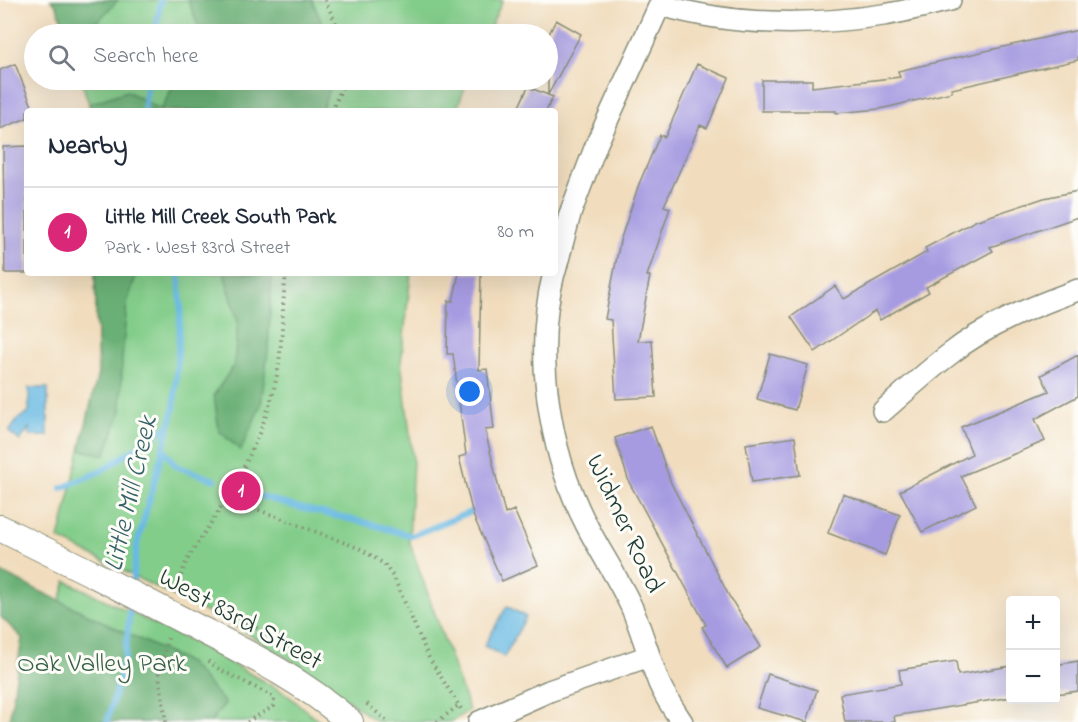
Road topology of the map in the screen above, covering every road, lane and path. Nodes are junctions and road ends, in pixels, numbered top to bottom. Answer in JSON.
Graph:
{"nodes":[{"id":1,"x":325,"y":0,"type":"edge"},
{"id":2,"x":950,"y":0,"type":"edge"},
{"id":3,"x":661,"y":3,"type":"edge"},
{"id":4,"x":336,"y":24,"type":"edge"},
{"id":5,"x":341,"y":90,"type":"edge"},
{"id":6,"x":333,"y":108,"type":"edge"},
{"id":7,"x":558,"y":260,"type":"edge"},
{"id":8,"x":286,"y":276,"type":"edge"},
{"id":9,"x":554,"y":276,"type":"edge"},
{"id":10,"x":1078,"y":290,"type":"edge"},
{"id":11,"x":883,"y":411,"type":"dead end"},
{"id":12,"x":225,"y":497,"type":"junction"},
{"id":13,"x":0,"y":528,"type":"edge"},
{"id":14,"x":179,"y":578,"type":"dead end"},
{"id":15,"x":167,"y":647,"type":"dead end"},
{"id":16,"x":202,"y":656,"type":"dead end"},
{"id":17,"x":649,"y":656,"type":"junction"},
{"id":18,"x":459,"y":705,"type":"junction"},
{"id":19,"x":472,"y":718,"type":"edge"},
{"id":20,"x":166,"y":722,"type":"edge"},
{"id":21,"x":247,"y":722,"type":"edge"},
{"id":22,"x":350,"y":722,"type":"edge"},
{"id":23,"x":437,"y":722,"type":"edge"},
{"id":24,"x":682,"y":722,"type":"edge"}],
"edges":[{"from":1,"to":4,"type":"path"},
{"from":2,"to":3,"type":"street"},
{"from":3,"to":7,"type":"street","name":"Widmer Road"},
{"from":5,"to":6,"type":"path"},
{"from":8,"to":12,"type":"path"},
{"from":9,"to":17,"type":"street","name":"Widmer Road"},
{"from":10,"to":11,"type":"street"},
{"from":12,"to":14,"type":"path"},
{"from":12,"to":18,"type":"path"},
{"from":13,"to":22,"type":"street","name":"West 83rd Street","bridge":true},
{"from":15,"to":20,"type":"path"},
{"from":16,"to":21,"type":"path"},
{"from":17,"to":19,"type":"street"},
{"from":17,"to":24,"type":"street","name":"Widmer Road"},
{"from":18,"to":19,"type":"path"},
{"from":18,"to":23,"type":"path"}]}
